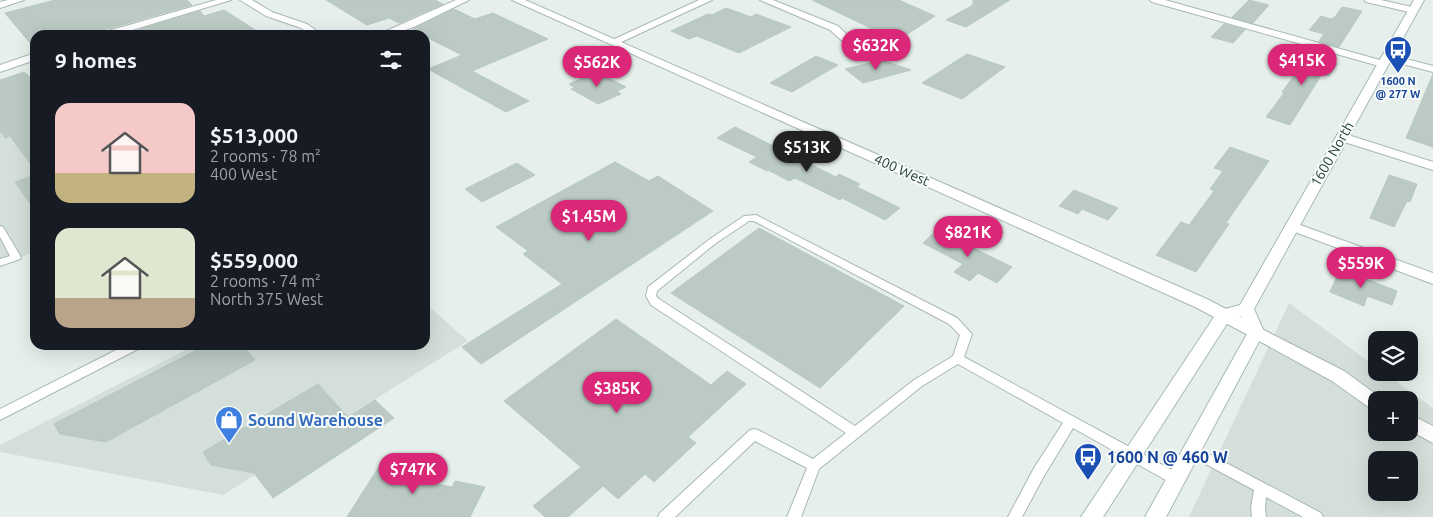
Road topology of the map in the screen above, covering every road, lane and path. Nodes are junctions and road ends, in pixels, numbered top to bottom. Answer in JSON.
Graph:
{"nodes":[{"id":1,"x":19,"y":0,"type":"edge"},
{"id":2,"x":226,"y":0,"type":"edge"},
{"id":3,"x":246,"y":0,"type":"edge"},
{"id":4,"x":464,"y":0,"type":"edge"},
{"id":5,"x":707,"y":0,"type":"edge"},
{"id":6,"x":765,"y":0,"type":"edge"},
{"id":7,"x":1155,"y":0,"type":"edge"},
{"id":8,"x":1369,"y":0,"type":"edge"},
{"id":9,"x":522,"y":1,"type":"edge"},
{"id":10,"x":1207,"y":2,"type":"dead end"},
{"id":11,"x":0,"y":5,"type":"edge"},
{"id":12,"x":1416,"y":5,"type":"edge"},
{"id":13,"x":1197,"y":11,"type":"junction"},
{"id":14,"x":122,"y":30,"type":"edge"},
{"id":15,"x":308,"y":30,"type":"edge"},
{"id":16,"x":397,"y":30,"type":"edge"},
{"id":17,"x":612,"y":42,"type":"junction"},
{"id":18,"x":852,"y":44,"type":"dead end"},
{"id":19,"x":30,"y":58,"type":"edge"},
{"id":20,"x":1385,"y":61,"type":"junction"},
{"id":21,"x":0,"y":69,"type":"edge"},
{"id":22,"x":1433,"y":69,"type":"edge"},
{"id":23,"x":1342,"y":137,"type":"junction"},
{"id":24,"x":1433,"y":166,"type":"edge"},
{"id":25,"x":1292,"y":226,"type":"junction"},
{"id":26,"x":0,"y":229,"type":"edge"},
{"id":27,"x":0,"y":263,"type":"edge"},
{"id":28,"x":1433,"y":279,"type":"edge"},
{"id":29,"x":1246,"y":309,"type":"junction"},
{"id":30,"x":1224,"y":315,"type":"junction"},
{"id":31,"x":1256,"y":332,"type":"junction"},
{"id":32,"x":126,"y":350,"type":"edge"},
{"id":33,"x":958,"y":358,"type":"junction"},
{"id":34,"x":1368,"y":397,"type":"edge"},
{"id":35,"x":0,"y":414,"type":"edge"},
{"id":36,"x":1071,"y":420,"type":"junction"},
{"id":37,"x":1418,"y":426,"type":"edge"},
{"id":38,"x":855,"y":433,"type":"junction"},
{"id":39,"x":1433,"y":435,"type":"edge"},
{"id":40,"x":1192,"y":450,"type":"junction"},
{"id":41,"x":1132,"y":455,"type":"junction"},
{"id":42,"x":814,"y":466,"type":"junction"},
{"id":43,"x":1176,"y":480,"type":"junction"},
{"id":44,"x":1261,"y":487,"type":"junction"},
{"id":45,"x":665,"y":517,"type":"edge"},
{"id":46,"x":794,"y":517,"type":"edge"},
{"id":47,"x":1016,"y":517,"type":"edge"},
{"id":48,"x":1091,"y":517,"type":"edge"},
{"id":49,"x":1155,"y":517,"type":"edge"},
{"id":50,"x":1259,"y":517,"type":"edge"},
{"id":51,"x":1316,"y":517,"type":"edge"}],
"edges":[{"from":1,"to":11,"type":"street"},
{"from":2,"to":14,"type":"street"},
{"from":3,"to":15,"type":"street"},
{"from":4,"to":16,"type":"street"},
{"from":5,"to":17,"type":"street"},
{"from":6,"to":18,"type":"street"},
{"from":7,"to":13,"type":"street"},
{"from":8,"to":12,"type":"street"},
{"from":9,"to":17,"type":"street","name":"400 West"},
{"from":10,"to":13,"type":"street"},
{"from":12,"to":20,"type":"street","name":"1600 North"},
{"from":13,"to":20,"type":"street"},
{"from":17,"to":30,"type":"street","name":"400 West"},
{"from":19,"to":21,"type":"street"},
{"from":20,"to":22,"type":"street"},
{"from":20,"to":23,"type":"street","name":"1600 North"},
{"from":23,"to":24,"type":"street"},
{"from":23,"to":25,"type":"street","name":"1600 North"},
{"from":25,"to":28,"type":"street"},
{"from":25,"to":29,"type":"street","name":"1600 North"},
{"from":26,"to":27,"type":"lane"},
{"from":29,"to":30,"type":"street"},
{"from":29,"to":31,"type":"street"},
{"from":30,"to":31,"type":"street","name":"400 West"},
{"from":30,"to":41,"type":"street"},
{"from":31,"to":34,"type":"street","name":"400 West"},
{"from":31,"to":40,"type":"street"},
{"from":32,"to":35,"type":"lane"},
{"from":33,"to":36,"type":"lane"},
{"from":33,"to":38,"type":"lane"},
{"from":33,"to":38,"type":"lane"},
{"from":36,"to":41,"type":"lane"},
{"from":36,"to":47,"type":"lane"},
{"from":37,"to":39,"type":"street"},
{"from":38,"to":42,"type":"lane"},
{"from":40,"to":43,"type":"street"},
{"from":40,"to":44,"type":"lane"},
{"from":41,"to":43,"type":"lane"},
{"from":41,"to":48,"type":"street"},
{"from":42,"to":45,"type":"lane"},
{"from":42,"to":46,"type":"lane"},
{"from":43,"to":49,"type":"street"},
{"from":44,"to":50,"type":"lane"},
{"from":44,"to":51,"type":"lane"}]}
